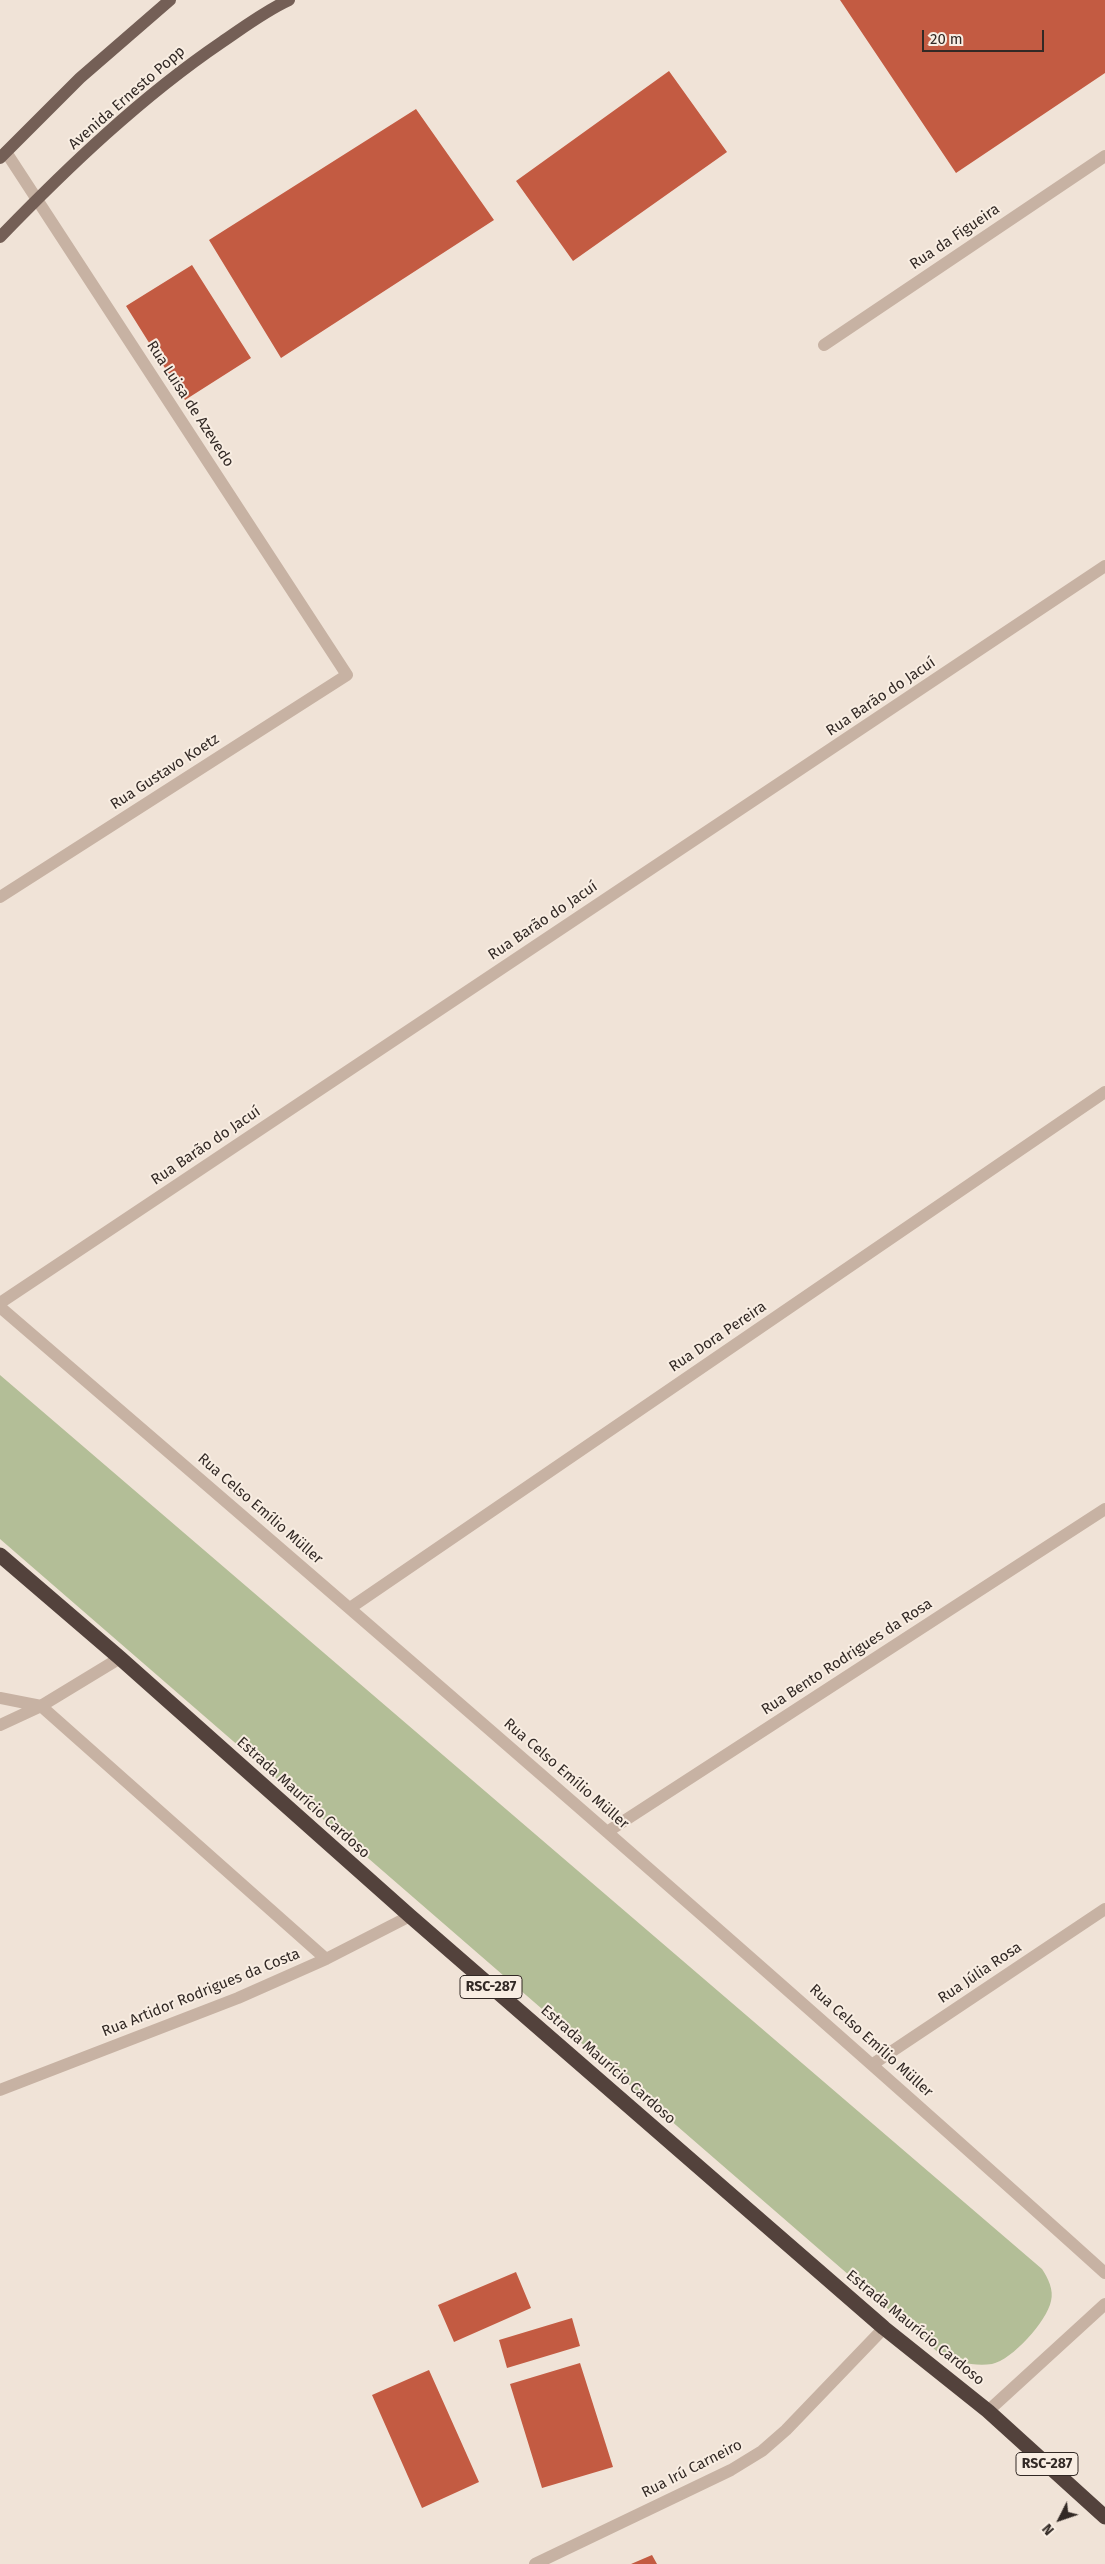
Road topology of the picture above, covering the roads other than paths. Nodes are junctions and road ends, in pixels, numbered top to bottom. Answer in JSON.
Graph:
{"nodes":[{"id":1,"x":170,"y":0,"type":"edge"},
{"id":2,"x":289,"y":0,"type":"edge"},
{"id":3,"x":3,"y":155,"type":"edge"},
{"id":4,"x":1105,"y":156,"type":"edge"},
{"id":5,"x":36,"y":199,"type":"junction"},
{"id":6,"x":0,"y":237,"type":"edge"},
{"id":7,"x":824,"y":345,"type":"dead end"},
{"id":8,"x":1105,"y":566,"type":"edge"},
{"id":9,"x":347,"y":674,"type":"joint"},
{"id":10,"x":0,"y":897,"type":"edge"},
{"id":11,"x":1105,"y":1092,"type":"edge"},
{"id":12,"x":0,"y":1303,"type":"edge"},
{"id":13,"x":0,"y":1307,"type":"edge"},
{"id":14,"x":1105,"y":1509,"type":"edge"},
{"id":15,"x":0,"y":1555,"type":"edge"},
{"id":16,"x":350,"y":1608,"type":"junction"},
{"id":17,"x":120,"y":1658,"type":"junction"},
{"id":18,"x":0,"y":1698,"type":"edge"},
{"id":19,"x":41,"y":1706,"type":"junction"},
{"id":20,"x":0,"y":1725,"type":"edge"},
{"id":21,"x":607,"y":1832,"type":"junction"},
{"id":22,"x":1105,"y":1909,"type":"edge"},
{"id":23,"x":410,"y":1916,"type":"junction"},
{"id":24,"x":326,"y":1959,"type":"junction"},
{"id":25,"x":873,"y":2064,"type":"junction"},
{"id":26,"x":0,"y":2090,"type":"edge"},
{"id":27,"x":1105,"y":2273,"type":"edge"},
{"id":28,"x":1105,"y":2304,"type":"edge"},
{"id":29,"x":884,"y":2328,"type":"junction"},
{"id":30,"x":988,"y":2411,"type":"junction"},
{"id":31,"x":1105,"y":2517,"type":"edge"},
{"id":32,"x":535,"y":2564,"type":"edge"}],
"edges":[{"from":1,"to":3,"type":"main road"},
{"from":2,"to":5,"type":"main road","name":"Avenida Ernesto Popp"},
{"from":3,"to":5,"type":"street","name":"Rua Luisa de Azevedo"},
{"from":4,"to":7,"type":"street","name":"Rua da Figueira"},
{"from":5,"to":6,"type":"main road","name":"Avenida Ernesto Popp"},
{"from":5,"to":9,"type":"street","name":"Rua Luisa de Azevedo"},
{"from":8,"to":12,"type":"street","name":"Rua Barão do Jacuí"},
{"from":9,"to":10,"type":"street","name":"Rua Gustavo Koetz"},
{"from":11,"to":16,"type":"street","name":"Rua Dora Pereira"},
{"from":13,"to":16,"type":"street","name":"Rua Celso Emílio Müller"},
{"from":14,"to":21,"type":"street","name":"Rua Bento Rodrigues da Rosa"},
{"from":15,"to":17,"type":"highway","name":"Estrada Maurício Cardoso","number":"RSC-287"},
{"from":16,"to":21,"type":"street","name":"Rua Celso Emílio Müller"},
{"from":17,"to":19,"type":"street"},
{"from":17,"to":23,"type":"highway","name":"Estrada Maurício Cardoso","number":"RSC-287"},
{"from":18,"to":19,"type":"street"},
{"from":19,"to":20,"type":"street"},
{"from":19,"to":24,"type":"street"},
{"from":21,"to":25,"type":"street","name":"Rua Celso Emílio Müller"},
{"from":22,"to":25,"type":"street","name":"Rua Júlia Rosa"},
{"from":23,"to":24,"type":"street","name":"Rua Artidor Rodrigues da Costa"},
{"from":23,"to":29,"type":"highway","name":"Estrada Maurício Cardoso","number":"RSC-287"},
{"from":24,"to":26,"type":"street","name":"Rua Artidor Rodrigues da Costa"},
{"from":25,"to":27,"type":"street","name":"Rua Celso Emílio Müller"},
{"from":28,"to":30,"type":"street"},
{"from":29,"to":30,"type":"highway","name":"Estrada Maurício Cardoso","number":"RSC-287"},
{"from":29,"to":32,"type":"street","name":"Rua Irú Carneiro"},
{"from":30,"to":31,"type":"highway","name":"Estrada Maurício Cardoso","number":"RSC-287"}]}
